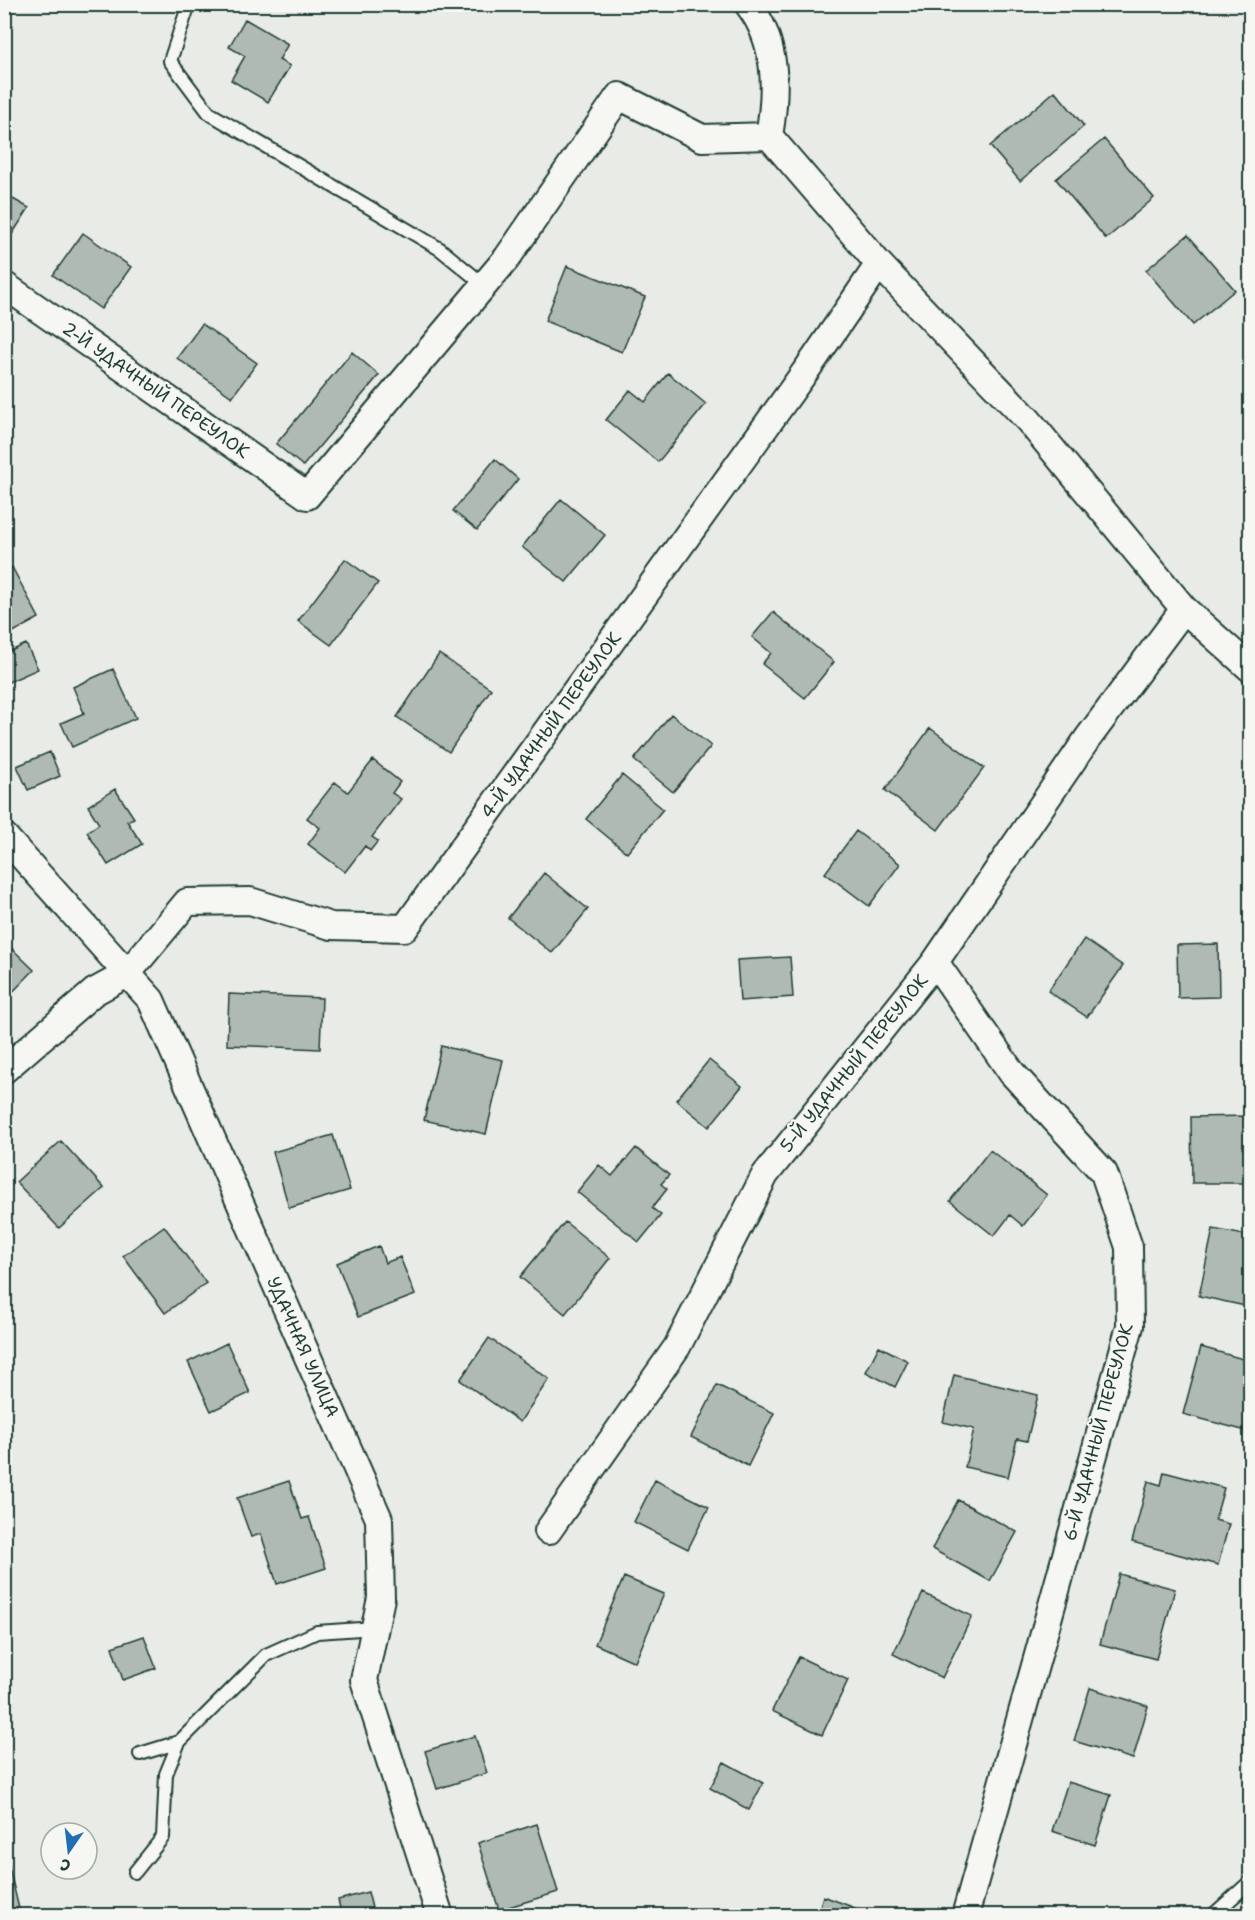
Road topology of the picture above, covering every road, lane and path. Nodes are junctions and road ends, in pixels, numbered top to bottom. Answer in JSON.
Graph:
{"nodes":[{"id":1,"x":189,"y":4,"type":"edge"},
{"id":2,"x":748,"y":4,"type":"edge"},
{"id":3,"x":769,"y":136,"type":"junction"},
{"id":4,"x":879,"y":264,"type":"junction"},
{"id":5,"x":483,"y":284,"type":"junction"},
{"id":6,"x":4,"y":285,"type":"edge"},
{"id":7,"x":1184,"y":609,"type":"junction"},
{"id":8,"x":1250,"y":666,"type":"edge"},
{"id":9,"x":4,"y":836,"type":"edge"},
{"id":10,"x":935,"y":962,"type":"junction"},
{"id":11,"x":127,"y":974,"type":"junction"},
{"id":12,"x":4,"y":1070,"type":"edge"},
{"id":13,"x":548,"y":1531,"type":"dead end"},
{"id":14,"x":375,"y":1628,"type":"junction"},
{"id":15,"x":179,"y":1742,"type":"junction"},
{"id":16,"x":140,"y":1754,"type":"dead end"},
{"id":17,"x":135,"y":1872,"type":"dead end"},
{"id":18,"x":1251,"y":1882,"type":"edge"},
{"id":19,"x":440,"y":1916,"type":"edge"},
{"id":20,"x":964,"y":1916,"type":"edge"},
{"id":21,"x":1212,"y":1916,"type":"edge"}],
"edges":[{"from":1,"to":5,"type":"lane"},
{"from":2,"to":3,"type":"street"},
{"from":3,"to":4,"type":"street"},
{"from":3,"to":5,"type":"street"},
{"from":4,"to":7,"type":"street"},
{"from":4,"to":11,"type":"street","name":"4-Й УДАЧНЫЙ ПЕРЕУЛОК"},
{"from":5,"to":6,"type":"street","name":"2-Й УДАЧНЫЙ ПЕРЕУЛОК"},
{"from":7,"to":8,"type":"street"},
{"from":7,"to":10,"type":"street","name":"5-Й УДАЧНЫЙ ПЕРЕУЛОК"},
{"from":9,"to":11,"type":"street","name":"УДАЧНАЯ УЛИЦА"},
{"from":10,"to":13,"type":"street","name":"5-Й УДАЧНЫЙ ПЕРЕУЛОК"},
{"from":10,"to":20,"type":"street","name":"6-Й УДАЧНЫЙ ПЕРЕУЛОК"},
{"from":11,"to":12,"type":"street"},
{"from":11,"to":14,"type":"street","name":"УДАЧНАЯ УЛИЦА"},
{"from":14,"to":15,"type":"lane"},
{"from":14,"to":19,"type":"street","name":"УДАЧНАЯ УЛИЦА"},
{"from":15,"to":16,"type":"lane"},
{"from":15,"to":17,"type":"lane"},
{"from":18,"to":21,"type":"lane"}]}
